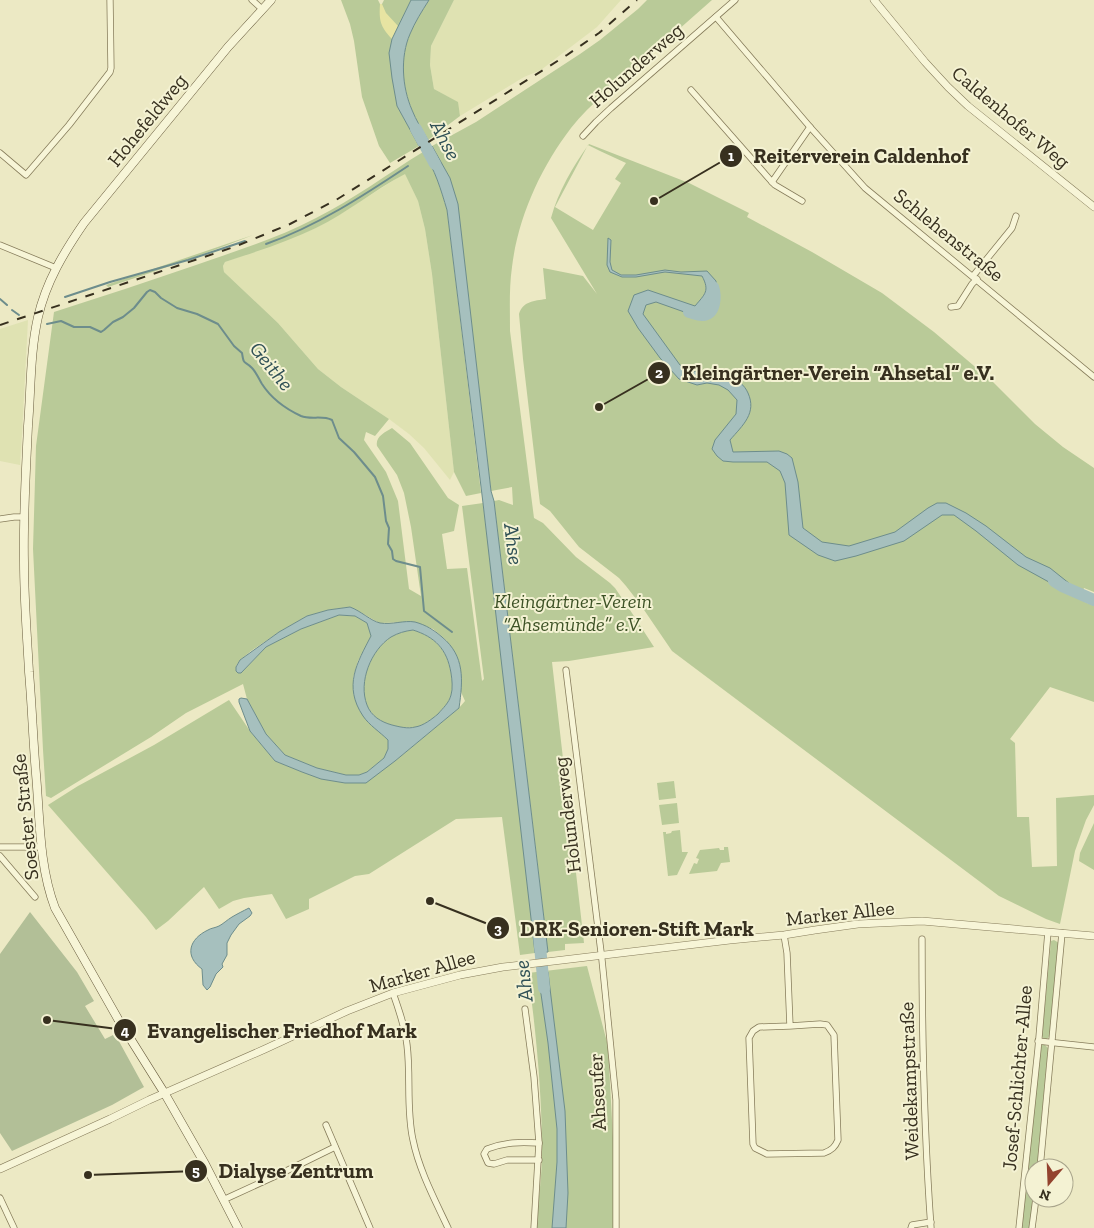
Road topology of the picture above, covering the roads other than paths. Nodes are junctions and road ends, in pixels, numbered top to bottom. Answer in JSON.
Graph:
{"nodes":[{"id":1,"x":110,"y":0,"type":"edge"},
{"id":2,"x":252,"y":0,"type":"edge"},
{"id":3,"x":271,"y":0,"type":"edge"},
{"id":4,"x":735,"y":0,"type":"edge"},
{"id":5,"x":874,"y":0,"type":"edge"},
{"id":6,"x":262,"y":9,"type":"junction"},
{"id":7,"x":716,"y":17,"type":"junction"},
{"id":8,"x":691,"y":90,"type":"dead end"},
{"id":9,"x":810,"y":127,"type":"junction"},
{"id":10,"x":583,"y":136,"type":"dead end"},
{"id":11,"x":0,"y":153,"type":"edge"},
{"id":12,"x":772,"y":182,"type":"junction"},
{"id":13,"x":802,"y":201,"type":"dead end"},
{"id":14,"x":1094,"y":207,"type":"edge"},
{"id":15,"x":1016,"y":216,"type":"dead end"},
{"id":16,"x":0,"y":245,"type":"edge"},
{"id":17,"x":56,"y":268,"type":"junction"},
{"id":18,"x":975,"y":278,"type":"junction"},
{"id":19,"x":951,"y":308,"type":"dead end"},
{"id":20,"x":1094,"y":376,"type":"edge"},
{"id":21,"x":24,"y":517,"type":"junction"},
{"id":22,"x":0,"y":519,"type":"edge"},
{"id":23,"x":566,"y":670,"type":"dead end"},
{"id":24,"x":0,"y":847,"type":"edge"},
{"id":25,"x":42,"y":847,"type":"junction"},
{"id":26,"x":0,"y":856,"type":"edge"},
{"id":27,"x":35,"y":897,"type":"dead end"},
{"id":28,"x":1059,"y":931,"type":"junction"},
{"id":29,"x":1048,"y":932,"type":"junction"},
{"id":30,"x":784,"y":935,"type":"junction"},
{"id":31,"x":1094,"y":936,"type":"edge"},
{"id":32,"x":922,"y":939,"type":"dead end"},
{"id":33,"x":601,"y":955,"type":"junction"},
{"id":34,"x":393,"y":993,"type":"junction"},
{"id":35,"x":526,"y":1009,"type":"dead end"},
{"id":36,"x":790,"y":1026,"type":"junction"},
{"id":37,"x":1038,"y":1041,"type":"junction"},
{"id":38,"x":1052,"y":1042,"type":"junction"},
{"id":39,"x":1094,"y":1047,"type":"edge"},
{"id":40,"x":164,"y":1094,"type":"junction"},
{"id":41,"x":326,"y":1124,"type":"dead end"},
{"id":42,"x":539,"y":1142,"type":"junction"},
{"id":43,"x":336,"y":1147,"type":"junction"},
{"id":44,"x":1041,"y":1158,"type":"edge"},
{"id":45,"x":539,"y":1160,"type":"junction"},
{"id":46,"x":0,"y":1169,"type":"edge"},
{"id":47,"x":0,"y":1198,"type":"edge"},
{"id":48,"x":223,"y":1200,"type":"junction"},
{"id":49,"x":1035,"y":1208,"type":"edge"},
{"id":50,"x":931,"y":1225,"type":"edge"},
{"id":51,"x":14,"y":1228,"type":"edge"},
{"id":52,"x":238,"y":1228,"type":"edge"},
{"id":53,"x":370,"y":1228,"type":"edge"},
{"id":54,"x":448,"y":1228,"type":"edge"},
{"id":55,"x":534,"y":1228,"type":"edge"},
{"id":56,"x":616,"y":1228,"type":"edge"},
{"id":57,"x":911,"y":1228,"type":"edge"},
{"id":58,"x":1019,"y":1228,"type":"edge"},
{"id":59,"x":1032,"y":1228,"type":"edge"}],
"edges":[{"from":1,"to":11,"type":"street"},
{"from":2,"to":6,"type":"street"},
{"from":3,"to":6,"type":"main road","name":"Hohefeldweg"},
{"from":4,"to":7,"type":"street","name":"Holunderweg"},
{"from":5,"to":14,"type":"street","name":"Caldenhofer Weg"},
{"from":6,"to":17,"type":"main road","name":"Hohefeldweg"},
{"from":7,"to":9,"type":"street","name":"Schlehenstraße"},
{"from":7,"to":10,"type":"street","name":"Holunderweg"},
{"from":8,"to":12,"type":"street"},
{"from":9,"to":12,"type":"street"},
{"from":9,"to":18,"type":"street","name":"Schlehenstraße"},
{"from":12,"to":13,"type":"street"},
{"from":15,"to":18,"type":"street"},
{"from":16,"to":17,"type":"street"},
{"from":17,"to":21,"type":"main road","name":"Soester Straße"},
{"from":18,"to":19,"type":"street"},
{"from":18,"to":20,"type":"street","name":"Schlehenstraße"},
{"from":21,"to":22,"type":"street"},
{"from":21,"to":25,"type":"main road","name":"Soester Straße"},
{"from":23,"to":33,"type":"street","name":"Holunderweg"},
{"from":24,"to":25,"type":"street"},
{"from":25,"to":40,"type":"main road","name":"Soester Straße"},
{"from":26,"to":27,"type":"street"},
{"from":28,"to":29,"type":"street","name":"Marker Allee"},
{"from":28,"to":31,"type":"street","name":"Marker Allee"},
{"from":28,"to":38,"type":"street","name":"Josef-Schlichter-Allee"},
{"from":29,"to":30,"type":"street","name":"Marker Allee"},
{"from":29,"to":37,"type":"street","name":"Josef-Schlichter-Allee"},
{"from":30,"to":33,"type":"street","name":"Marker Allee"},
{"from":30,"to":36,"type":"street"},
{"from":32,"to":50,"type":"street","name":"Weidekampstraße"},
{"from":33,"to":34,"type":"street","name":"Marker Allee"},
{"from":33,"to":56,"type":"street","name":"Ahseufer"},
{"from":34,"to":40,"type":"street","name":"Marker Allee"},
{"from":34,"to":54,"type":"street"},
{"from":35,"to":42,"type":"street"},
{"from":36,"to":36,"type":"street"},
{"from":37,"to":38,"type":"street"},
{"from":37,"to":58,"type":"street","name":"Josef-Schlichter-Allee"},
{"from":38,"to":39,"type":"street"},
{"from":38,"to":44,"type":"street","name":"Josef-Schlichter-Allee"},
{"from":40,"to":46,"type":"street","name":"Marker Allee"},
{"from":40,"to":48,"type":"main road","name":"Soester Straße"},
{"from":41,"to":43,"type":"street"},
{"from":42,"to":45,"type":"street"},
{"from":42,"to":45,"type":"street"},
{"from":43,"to":48,"type":"street"},
{"from":43,"to":53,"type":"street"},
{"from":45,"to":55,"type":"street"},
{"from":47,"to":51,"type":"street"},
{"from":48,"to":52,"type":"main road","name":"Soester Straße"},
{"from":49,"to":59,"type":"street"},
{"from":50,"to":57,"type":"street"}]}
